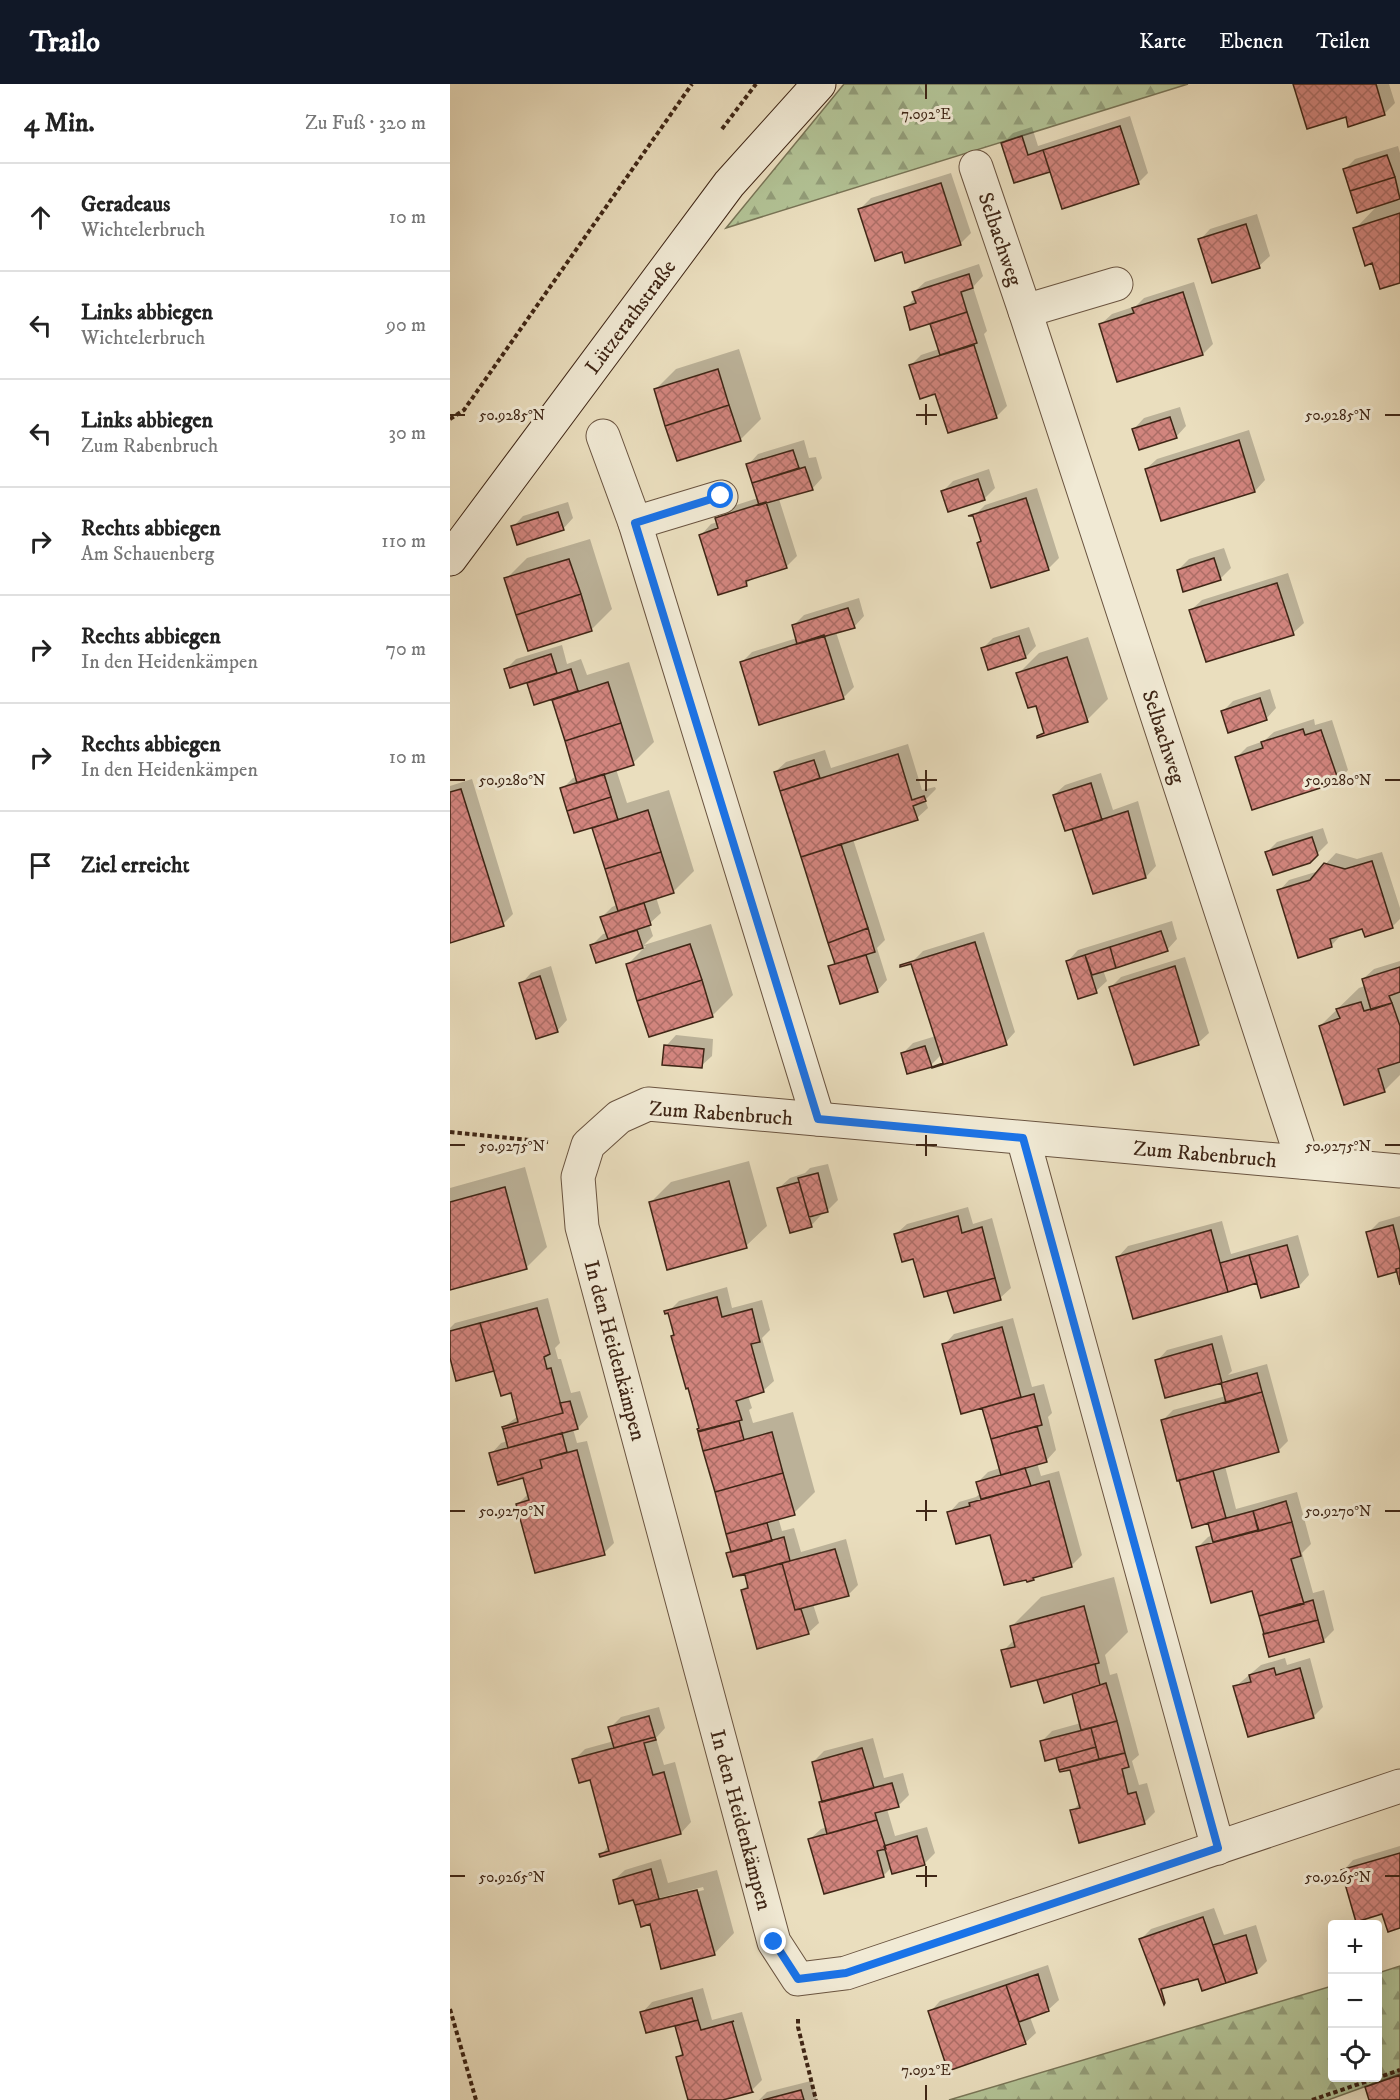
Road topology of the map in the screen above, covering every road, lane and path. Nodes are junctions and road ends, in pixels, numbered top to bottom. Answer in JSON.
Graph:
{"nodes":[{"id":1,"x":692,"y":84,"type":"edge"},
{"id":2,"x":819,"y":84,"type":"edge"},
{"id":3,"x":976,"y":167,"type":"dead end"},
{"id":4,"x":1116,"y":284,"type":"dead end"},
{"id":5,"x":1025,"y":311,"type":"junction"},
{"id":6,"x":450,"y":419,"type":"edge"},
{"id":7,"x":603,"y":436,"type":"dead end"},
{"id":8,"x":721,"y":496,"type":"dead end"},
{"id":9,"x":635,"y":523,"type":"junction"},
{"id":10,"x":450,"y":559,"type":"edge"},
{"id":11,"x":818,"y":1119,"type":"junction"},
{"id":12,"x":450,"y":1132,"type":"edge"},
{"id":13,"x":1023,"y":1138,"type":"junction"},
{"id":14,"x":588,"y":1145,"type":"junction"},
{"id":15,"x":1303,"y":1162,"type":"junction"},
{"id":16,"x":1400,"y":1171,"type":"edge"},
{"id":17,"x":1400,"y":1786,"type":"edge"},
{"id":18,"x":1218,"y":1848,"type":"junction"},
{"id":19,"x":798,"y":1979,"type":"junction"},
{"id":20,"x":450,"y":2008,"type":"edge"},
{"id":21,"x":1400,"y":2070,"type":"edge"},
{"id":22,"x":476,"y":2100,"type":"edge"},
{"id":23,"x":816,"y":2100,"type":"edge"},
{"id":24,"x":1312,"y":2100,"type":"edge"}],
"edges":[{"from":1,"to":6,"type":"path"},
{"from":2,"to":10,"type":"street","name":"Lützerathstraße"},
{"from":3,"to":5,"type":"street","name":"Selbachweg"},
{"from":4,"to":5,"type":"street","name":"Selbachweg"},
{"from":5,"to":15,"type":"street","name":"Selbachweg"},
{"from":7,"to":9,"type":"street"},
{"from":8,"to":9,"type":"street"},
{"from":9,"to":11,"type":"street"},
{"from":11,"to":13,"type":"street","name":"Zum Rabenbruch"},
{"from":11,"to":14,"type":"street","name":"Zum Rabenbruch"},
{"from":12,"to":14,"type":"path"},
{"from":13,"to":15,"type":"street","name":"Zum Rabenbruch"},
{"from":13,"to":18,"type":"street"},
{"from":14,"to":19,"type":"street","name":"In den Heidenkämpen"},
{"from":15,"to":16,"type":"street","name":"Zum Rabenbruch"},
{"from":17,"to":18,"type":"street"},
{"from":18,"to":19,"type":"street"},
{"from":19,"to":23,"type":"path"},
{"from":20,"to":22,"type":"path"},
{"from":21,"to":24,"type":"path"}]}
